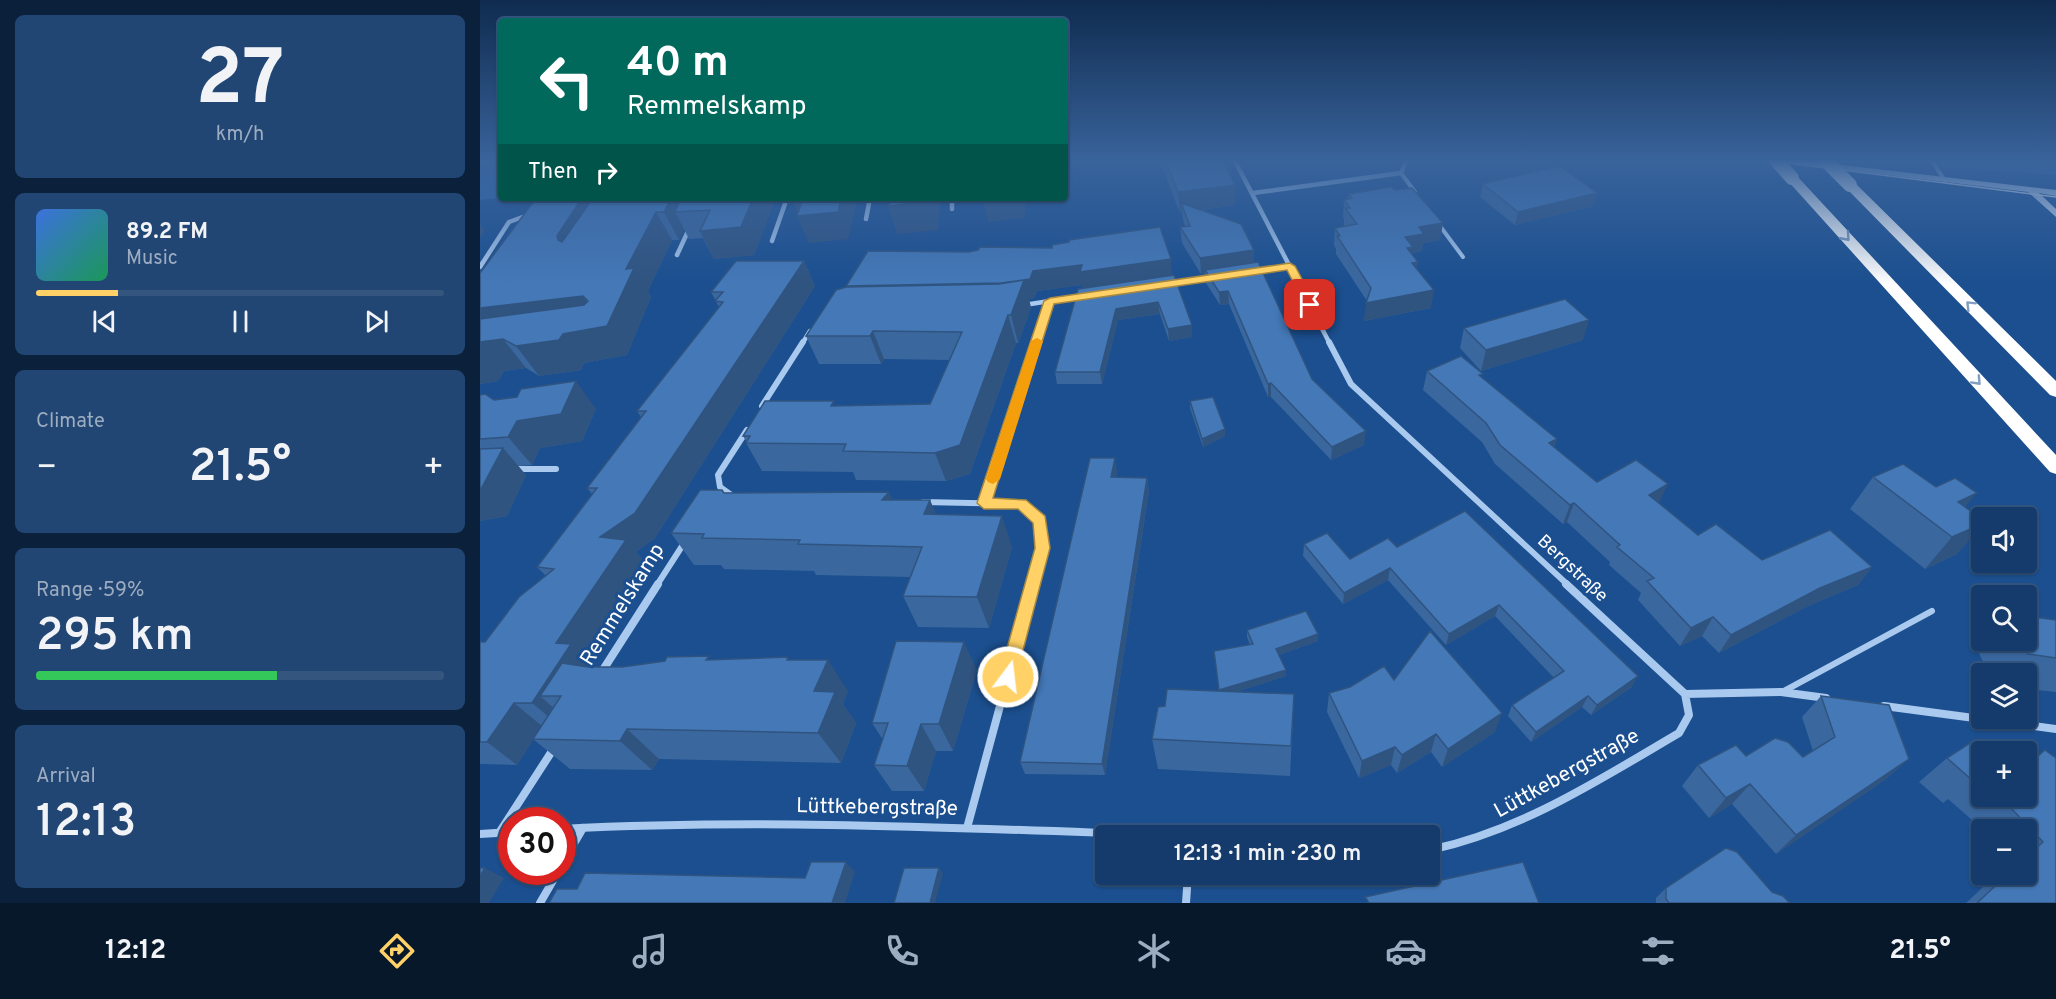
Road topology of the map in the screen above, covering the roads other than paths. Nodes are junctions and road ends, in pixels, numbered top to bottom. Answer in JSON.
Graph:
{"nodes":[{"id":1,"x":786,"y":201,"type":"edge"},
{"id":2,"x":869,"y":201,"type":"edge"},
{"id":3,"x":952,"y":201,"type":"edge"},
{"id":4,"x":1257,"y":201,"type":"edge"},
{"id":5,"x":1813,"y":201,"type":"edge"},
{"id":6,"x":1866,"y":201,"type":"edge"},
{"id":7,"x":2042,"y":201,"type":"edge"},
{"id":8,"x":952,"y":209,"type":"dead end"},
{"id":9,"x":537,"y":213,"type":"edge"},
{"id":10,"x":2056,"y":214,"type":"edge"},
{"id":11,"x":866,"y":219,"type":"dead end"},
{"id":12,"x":1435,"y":219,"type":"edge"},
{"id":13,"x":690,"y":227,"type":"edge"},
{"id":14,"x":772,"y":242,"type":"dead end"},
{"id":15,"x":677,"y":255,"type":"dead end"},
{"id":16,"x":1463,"y":257,"type":"dead end"},
{"id":17,"x":1290,"y":266,"type":"junction"},
{"id":18,"x":480,"y":267,"type":"edge"},
{"id":19,"x":1244,"y":273,"type":"edge"},
{"id":20,"x":1221,"y":276,"type":"edge"},
{"id":21,"x":1164,"y":284,"type":"edge"},
{"id":22,"x":1095,"y":294,"type":"edge"},
{"id":23,"x":1050,"y":301,"type":"junction"},
{"id":24,"x":1017,"y":306,"type":"edge"},
{"id":25,"x":817,"y":326,"type":"edge"},
{"id":26,"x":2056,"y":391,"type":"edge"},
{"id":27,"x":755,"y":417,"type":"edge"},
{"id":28,"x":749,"y":427,"type":"edge"},
{"id":29,"x":2056,"y":467,"type":"edge"},
{"id":30,"x":510,"y":469,"type":"dead end"},
{"id":31,"x":556,"y":469,"type":"dead end"},
{"id":32,"x":720,"y":487,"type":"junction"},
{"id":33,"x":713,"y":497,"type":"edge"},
{"id":34,"x":738,"y":500,"type":"edge"},
{"id":35,"x":914,"y":502,"type":"edge"},
{"id":36,"x":984,"y":503,"type":"junction"},
{"id":37,"x":688,"y":536,"type":"edge"},
{"id":38,"x":1932,"y":611,"type":"dead end"},
{"id":39,"x":594,"y":685,"type":"edge"},
{"id":40,"x":1781,"y":692,"type":"junction"},
{"id":41,"x":1685,"y":694,"type":"junction"},
{"id":42,"x":1839,"y":700,"type":"edge"},
{"id":43,"x":1873,"y":705,"type":"edge"},
{"id":44,"x":2056,"y":729,"type":"edge"},
{"id":45,"x":556,"y":744,"type":"edge"},
{"id":46,"x":516,"y":807,"type":"edge"},
{"id":47,"x":576,"y":828,"type":"edge"},
{"id":48,"x":583,"y":828,"type":"junction"},
{"id":49,"x":967,"y":828,"type":"junction"},
{"id":50,"x":498,"y":833,"type":"edge"},
{"id":51,"x":1095,"y":833,"type":"edge"},
{"id":52,"x":480,"y":834,"type":"edge"},
{"id":53,"x":576,"y":840,"type":"edge"},
{"id":54,"x":1440,"y":848,"type":"edge"},
{"id":55,"x":550,"y":885,"type":"edge"},
{"id":56,"x":1187,"y":885,"type":"edge"},
{"id":57,"x":540,"y":903,"type":"edge"},
{"id":58,"x":1186,"y":903,"type":"edge"}],
"edges":[{"from":1,"to":14,"type":"street"},
{"from":2,"to":11,"type":"street"},
{"from":3,"to":8,"type":"street"},
{"from":4,"to":17,"type":"street","name":"Bergstraße"},
{"from":5,"to":29,"type":"highway","one_way":true,"bridge":true},
{"from":26,"to":6,"type":"highway","one_way":true,"bridge":true},
{"from":7,"to":10,"type":"main road"},
{"from":9,"to":18,"type":"street"},
{"from":12,"to":16,"type":"lane"},
{"from":13,"to":15,"type":"street"},
{"from":17,"to":19,"type":"street"},
{"from":17,"to":41,"type":"street","name":"Bergstraße"},
{"from":20,"to":21,"type":"street"},
{"from":22,"to":23,"type":"street"},
{"from":23,"to":24,"type":"street"},
{"from":23,"to":36,"type":"street"},
{"from":25,"to":27,"type":"street"},
{"from":28,"to":32,"type":"street"},
{"from":30,"to":31,"type":"street"},
{"from":32,"to":33,"type":"street"},
{"from":32,"to":34,"type":"street"},
{"from":35,"to":36,"type":"street"},
{"from":36,"to":49,"type":"street"},
{"from":37,"to":39,"type":"street","name":"Remmelskamp"},
{"from":38,"to":40,"type":"lane"},
{"from":40,"to":41,"type":"street"},
{"from":40,"to":42,"type":"street"},
{"from":41,"to":54,"type":"street","name":"Lüttkebergstraße"},
{"from":43,"to":44,"type":"street"},
{"from":45,"to":46,"type":"street"},
{"from":47,"to":48,"type":"street","name":"Lüttkebergstraße"},
{"from":48,"to":49,"type":"street","name":"Lüttkebergstraße"},
{"from":48,"to":53,"type":"street"},
{"from":49,"to":51,"type":"street","name":"Lüttkebergstraße"},
{"from":50,"to":52,"type":"street"},
{"from":55,"to":57,"type":"street"},
{"from":56,"to":58,"type":"street"}]}
